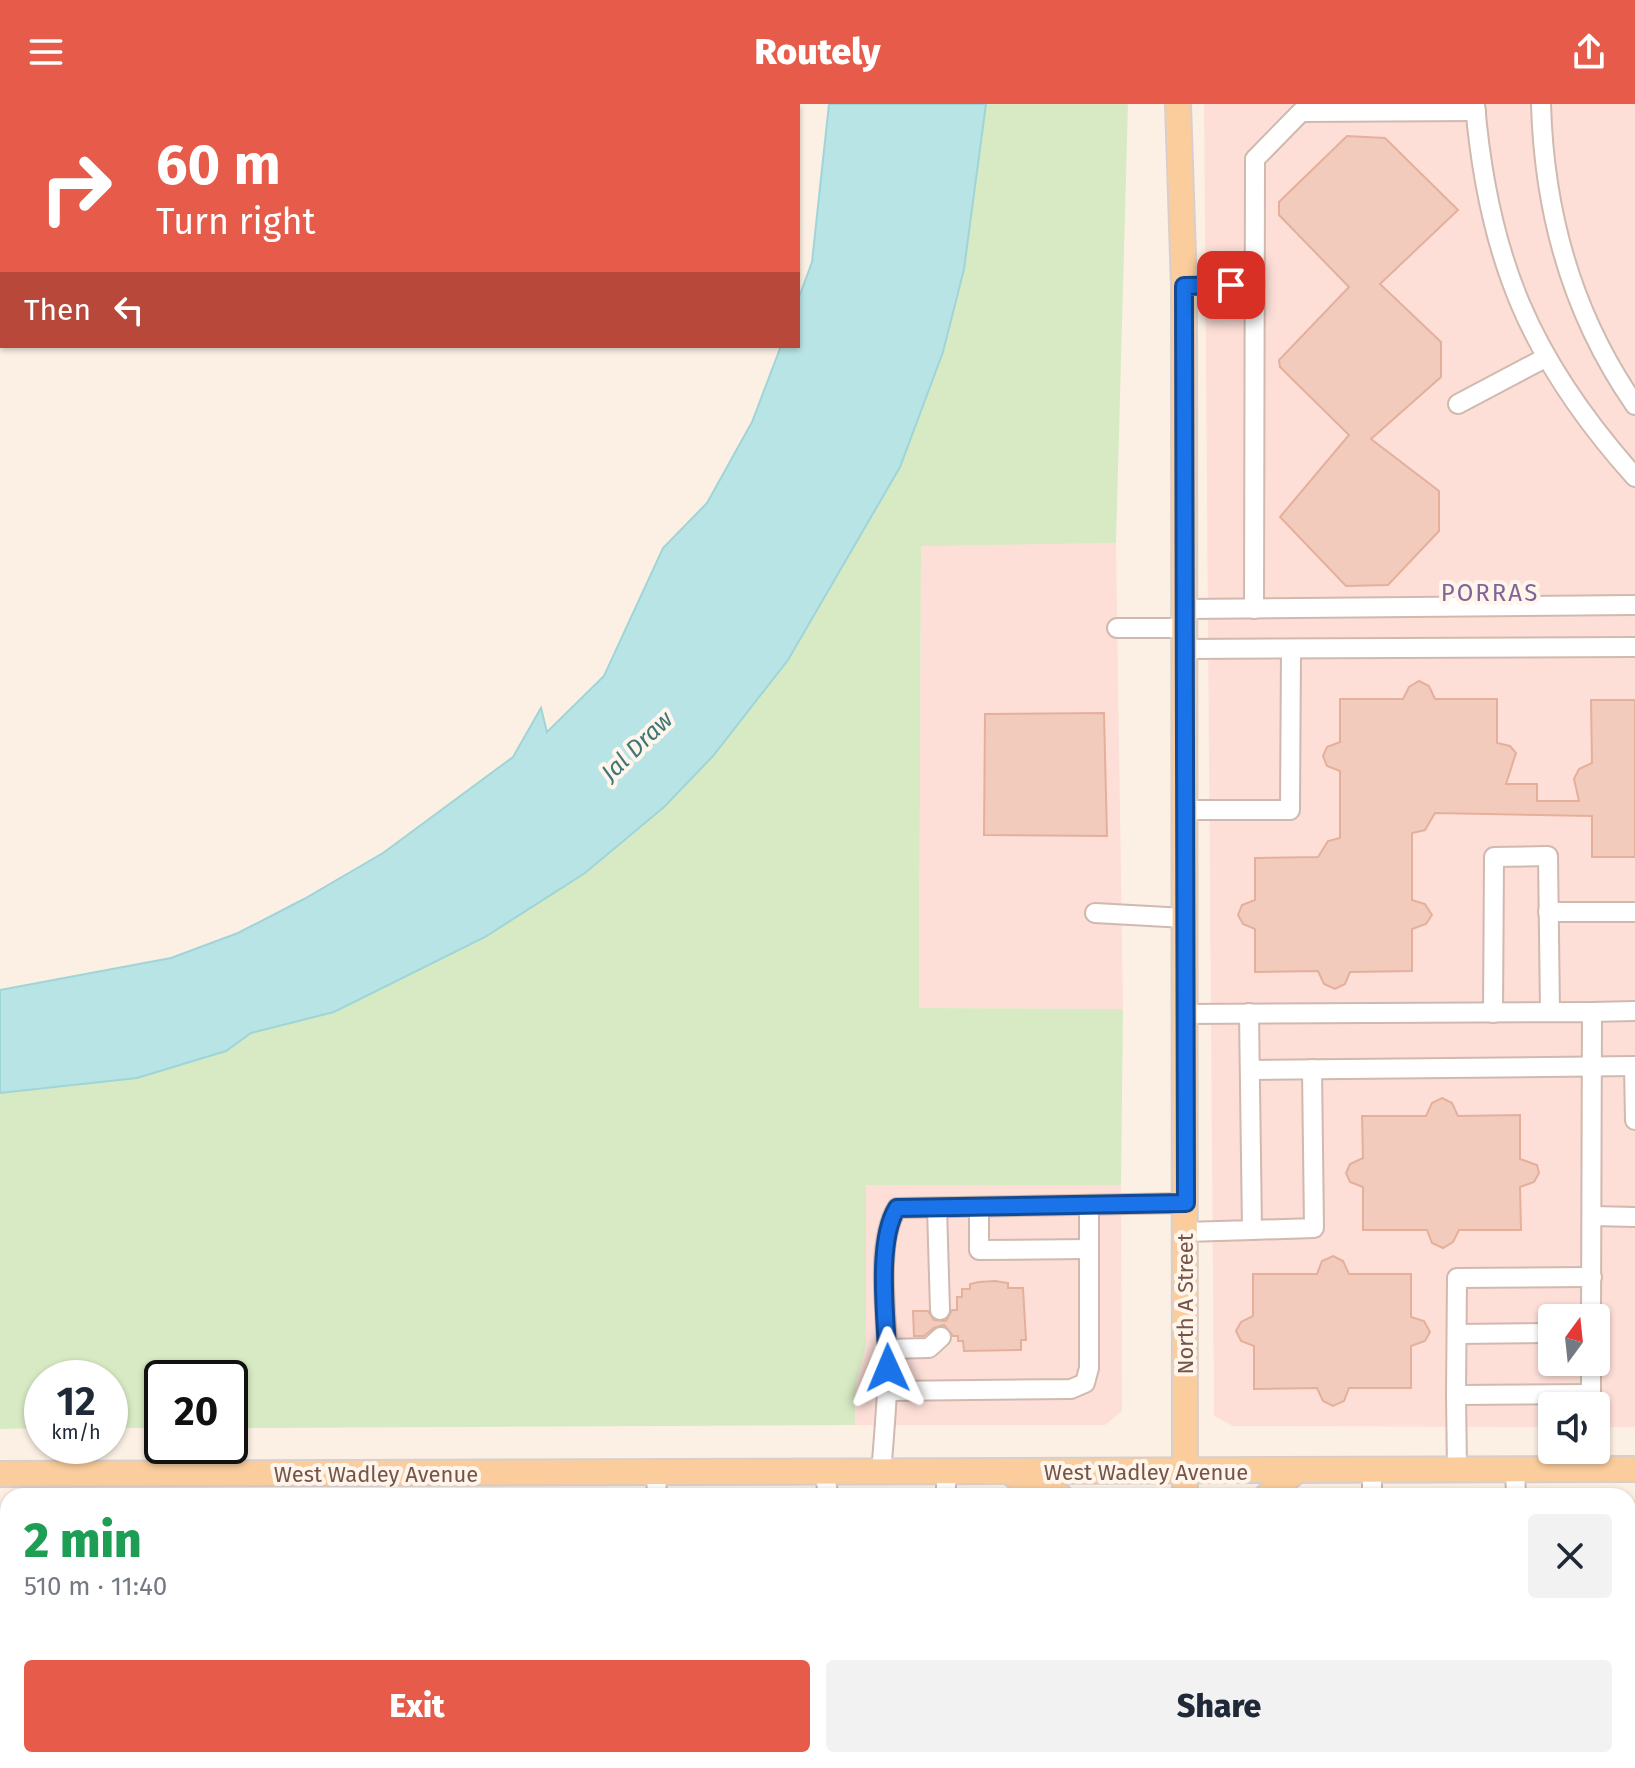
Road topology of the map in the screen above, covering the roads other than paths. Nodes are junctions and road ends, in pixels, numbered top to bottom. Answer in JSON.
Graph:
{"nodes":[{"id":1,"x":1178,"y":104,"type":"edge"},
{"id":2,"x":1541,"y":104,"type":"edge"},
{"id":3,"x":1475,"y":107,"type":"edge"},
{"id":4,"x":1255,"y":285,"type":"junction"},
{"id":5,"x":1184,"y":286,"type":"junction"},
{"id":6,"x":1545,"y":358,"type":"junction"},
{"id":7,"x":1458,"y":404,"type":"dead end"},
{"id":8,"x":1635,"y":405,"type":"edge"},
{"id":9,"x":1635,"y":477,"type":"edge"},
{"id":10,"x":1635,"y":605,"type":"edge"},
{"id":11,"x":1254,"y":609,"type":"junction"},
{"id":12,"x":1117,"y":628,"type":"dead end"},
{"id":13,"x":1185,"y":629,"type":"junction"},
{"id":14,"x":1635,"y":647,"type":"edge"},
{"id":15,"x":1291,"y":649,"type":"junction"},
{"id":16,"x":1185,"y":810,"type":"junction"},
{"id":17,"x":1548,"y":912,"type":"junction"},
{"id":18,"x":1635,"y":912,"type":"edge"},
{"id":19,"x":1095,"y":913,"type":"dead end"},
{"id":20,"x":1185,"y":918,"type":"junction"},
{"id":21,"x":1635,"y":1011,"type":"edge"},
{"id":22,"x":1550,"y":1012,"type":"junction"},
{"id":23,"x":1592,"y":1012,"type":"junction"},
{"id":24,"x":1249,"y":1013,"type":"junction"},
{"id":25,"x":1493,"y":1013,"type":"junction"},
{"id":26,"x":1186,"y":1014,"type":"junction"},
{"id":27,"x":1592,"y":1066,"type":"junction"},
{"id":28,"x":1634,"y":1066,"type":"edge"},
{"id":29,"x":1312,"y":1069,"type":"junction"},
{"id":30,"x":1250,"y":1070,"type":"junction"},
{"id":31,"x":1635,"y":1120,"type":"edge"},
{"id":32,"x":1186,"y":1203,"type":"junction"},
{"id":33,"x":1089,"y":1205,"type":"junction"},
{"id":34,"x":979,"y":1207,"type":"junction"},
{"id":35,"x":937,"y":1208,"type":"junction"},
{"id":36,"x":1592,"y":1216,"type":"junction"},
{"id":37,"x":1635,"y":1217,"type":"edge"},
{"id":38,"x":1252,"y":1230,"type":"junction"},
{"id":39,"x":1185,"y":1232,"type":"junction"},
{"id":40,"x":1089,"y":1249,"type":"junction"},
{"id":41,"x":1592,"y":1277,"type":"junction"},
{"id":42,"x":1591,"y":1304,"type":"edge"},
{"id":43,"x":940,"y":1310,"type":"dead end"},
{"id":44,"x":1538,"y":1333,"type":"edge"},
{"id":45,"x":1457,"y":1334,"type":"junction"},
{"id":46,"x":941,"y":1337,"type":"dead end"},
{"id":47,"x":887,"y":1349,"type":"junction"},
{"id":48,"x":886,"y":1391,"type":"junction"},
{"id":49,"x":1456,"y":1395,"type":"junction"},
{"id":50,"x":1538,"y":1398,"type":"edge"},
{"id":51,"x":1561,"y":1464,"type":"edge"},
{"id":52,"x":1610,"y":1464,"type":"edge"},
{"id":53,"x":1635,"y":1469,"type":"edge"},
{"id":54,"x":1457,"y":1470,"type":"junction"},
{"id":55,"x":1515,"y":1470,"type":"junction"},
{"id":56,"x":1296,"y":1471,"type":"junction"},
{"id":57,"x":1372,"y":1471,"type":"junction"},
{"id":58,"x":881,"y":1473,"type":"junction"},
{"id":59,"x":1010,"y":1473,"type":"junction"},
{"id":60,"x":0,"y":1474,"type":"edge"},
{"id":61,"x":1185,"y":1484,"type":"edge"},
{"id":62,"x":657,"y":1485,"type":"edge"},
{"id":63,"x":826,"y":1485,"type":"edge"},
{"id":64,"x":946,"y":1485,"type":"edge"},
{"id":65,"x":1043,"y":1488,"type":"edge"},
{"id":66,"x":1276,"y":1488,"type":"edge"},
{"id":67,"x":1372,"y":1488,"type":"edge"},
{"id":68,"x":1516,"y":1488,"type":"edge"},
{"id":69,"x":1471,"y":1768,"type":"edge"},
{"id":70,"x":1584,"y":1768,"type":"edge"}],
"edges":[{"from":1,"to":5,"type":"main road","name":"North A Street"},
{"from":2,"to":8,"type":"lane"},
{"from":3,"to":4,"type":"lane"},
{"from":3,"to":6,"type":"lane"},
{"from":4,"to":5,"type":"lane"},
{"from":4,"to":11,"type":"lane"},
{"from":5,"to":13,"type":"main road","name":"North A Street"},
{"from":6,"to":7,"type":"lane"},
{"from":6,"to":9,"type":"lane"},
{"from":10,"to":11,"type":"lane"},
{"from":11,"to":13,"type":"lane"},
{"from":12,"to":13,"type":"lane"},
{"from":13,"to":15,"type":"lane"},
{"from":13,"to":16,"type":"main road","name":"North A Street"},
{"from":14,"to":15,"type":"lane"},
{"from":15,"to":16,"type":"lane"},
{"from":16,"to":20,"type":"main road","name":"North A Street"},
{"from":17,"to":18,"type":"lane"},
{"from":17,"to":22,"type":"lane"},
{"from":17,"to":25,"type":"lane"},
{"from":19,"to":20,"type":"lane"},
{"from":20,"to":26,"type":"main road","name":"North A Street"},
{"from":21,"to":23,"type":"lane"},
{"from":22,"to":23,"type":"lane"},
{"from":22,"to":25,"type":"lane"},
{"from":23,"to":27,"type":"lane"},
{"from":24,"to":25,"type":"lane"},
{"from":24,"to":26,"type":"lane"},
{"from":24,"to":30,"type":"lane"},
{"from":26,"to":32,"type":"main road","name":"North A Street"},
{"from":27,"to":28,"type":"lane"},
{"from":27,"to":29,"type":"lane"},
{"from":27,"to":36,"type":"lane"},
{"from":28,"to":31,"type":"lane"},
{"from":29,"to":30,"type":"lane"},
{"from":29,"to":38,"type":"lane"},
{"from":30,"to":38,"type":"lane"},
{"from":32,"to":33,"type":"lane"},
{"from":32,"to":39,"type":"main road","name":"North A Street"},
{"from":33,"to":34,"type":"lane"},
{"from":33,"to":40,"type":"lane"},
{"from":34,"to":35,"type":"lane"},
{"from":34,"to":40,"type":"lane"},
{"from":35,"to":43,"type":"lane"},
{"from":35,"to":47,"type":"lane"},
{"from":36,"to":37,"type":"lane"},
{"from":36,"to":41,"type":"lane"},
{"from":38,"to":39,"type":"lane"},
{"from":39,"to":61,"type":"main road","name":"North A Street"},
{"from":40,"to":48,"type":"lane"},
{"from":41,"to":42,"type":"lane"},
{"from":41,"to":45,"type":"lane"},
{"from":44,"to":45,"type":"lane"},
{"from":45,"to":49,"type":"lane"},
{"from":46,"to":47,"type":"lane"},
{"from":47,"to":48,"type":"lane"},
{"from":48,"to":58,"type":"lane"},
{"from":49,"to":50,"type":"lane"},
{"from":49,"to":54,"type":"lane"},
{"from":51,"to":55,"type":"main road","name":"West Wadley Avenue"},
{"from":52,"to":53,"type":"main road","name":"West Wadley Avenue"},
{"from":54,"to":55,"type":"main road","name":"West Wadley Avenue"},
{"from":54,"to":57,"type":"main road","name":"West Wadley Avenue"},
{"from":55,"to":68,"type":"lane"},
{"from":56,"to":57,"type":"main road","name":"West Wadley Avenue"},
{"from":56,"to":61,"type":"main road","name":"West Wadley Avenue"},
{"from":56,"to":66,"type":"main road"},
{"from":57,"to":67,"type":"lane"},
{"from":58,"to":63,"type":"main road","name":"West Wadley Avenue"},
{"from":58,"to":64,"type":"main road","name":"West Wadley Avenue"},
{"from":59,"to":61,"type":"main road","name":"West Wadley Avenue"},
{"from":59,"to":64,"type":"main road","name":"West Wadley Avenue"},
{"from":59,"to":65,"type":"main road"},
{"from":60,"to":62,"type":"main road","name":"West Wadley Avenue"},
{"from":62,"to":63,"type":"main road","name":"West Wadley Avenue"},
{"from":69,"to":70,"type":"lane"}]}
